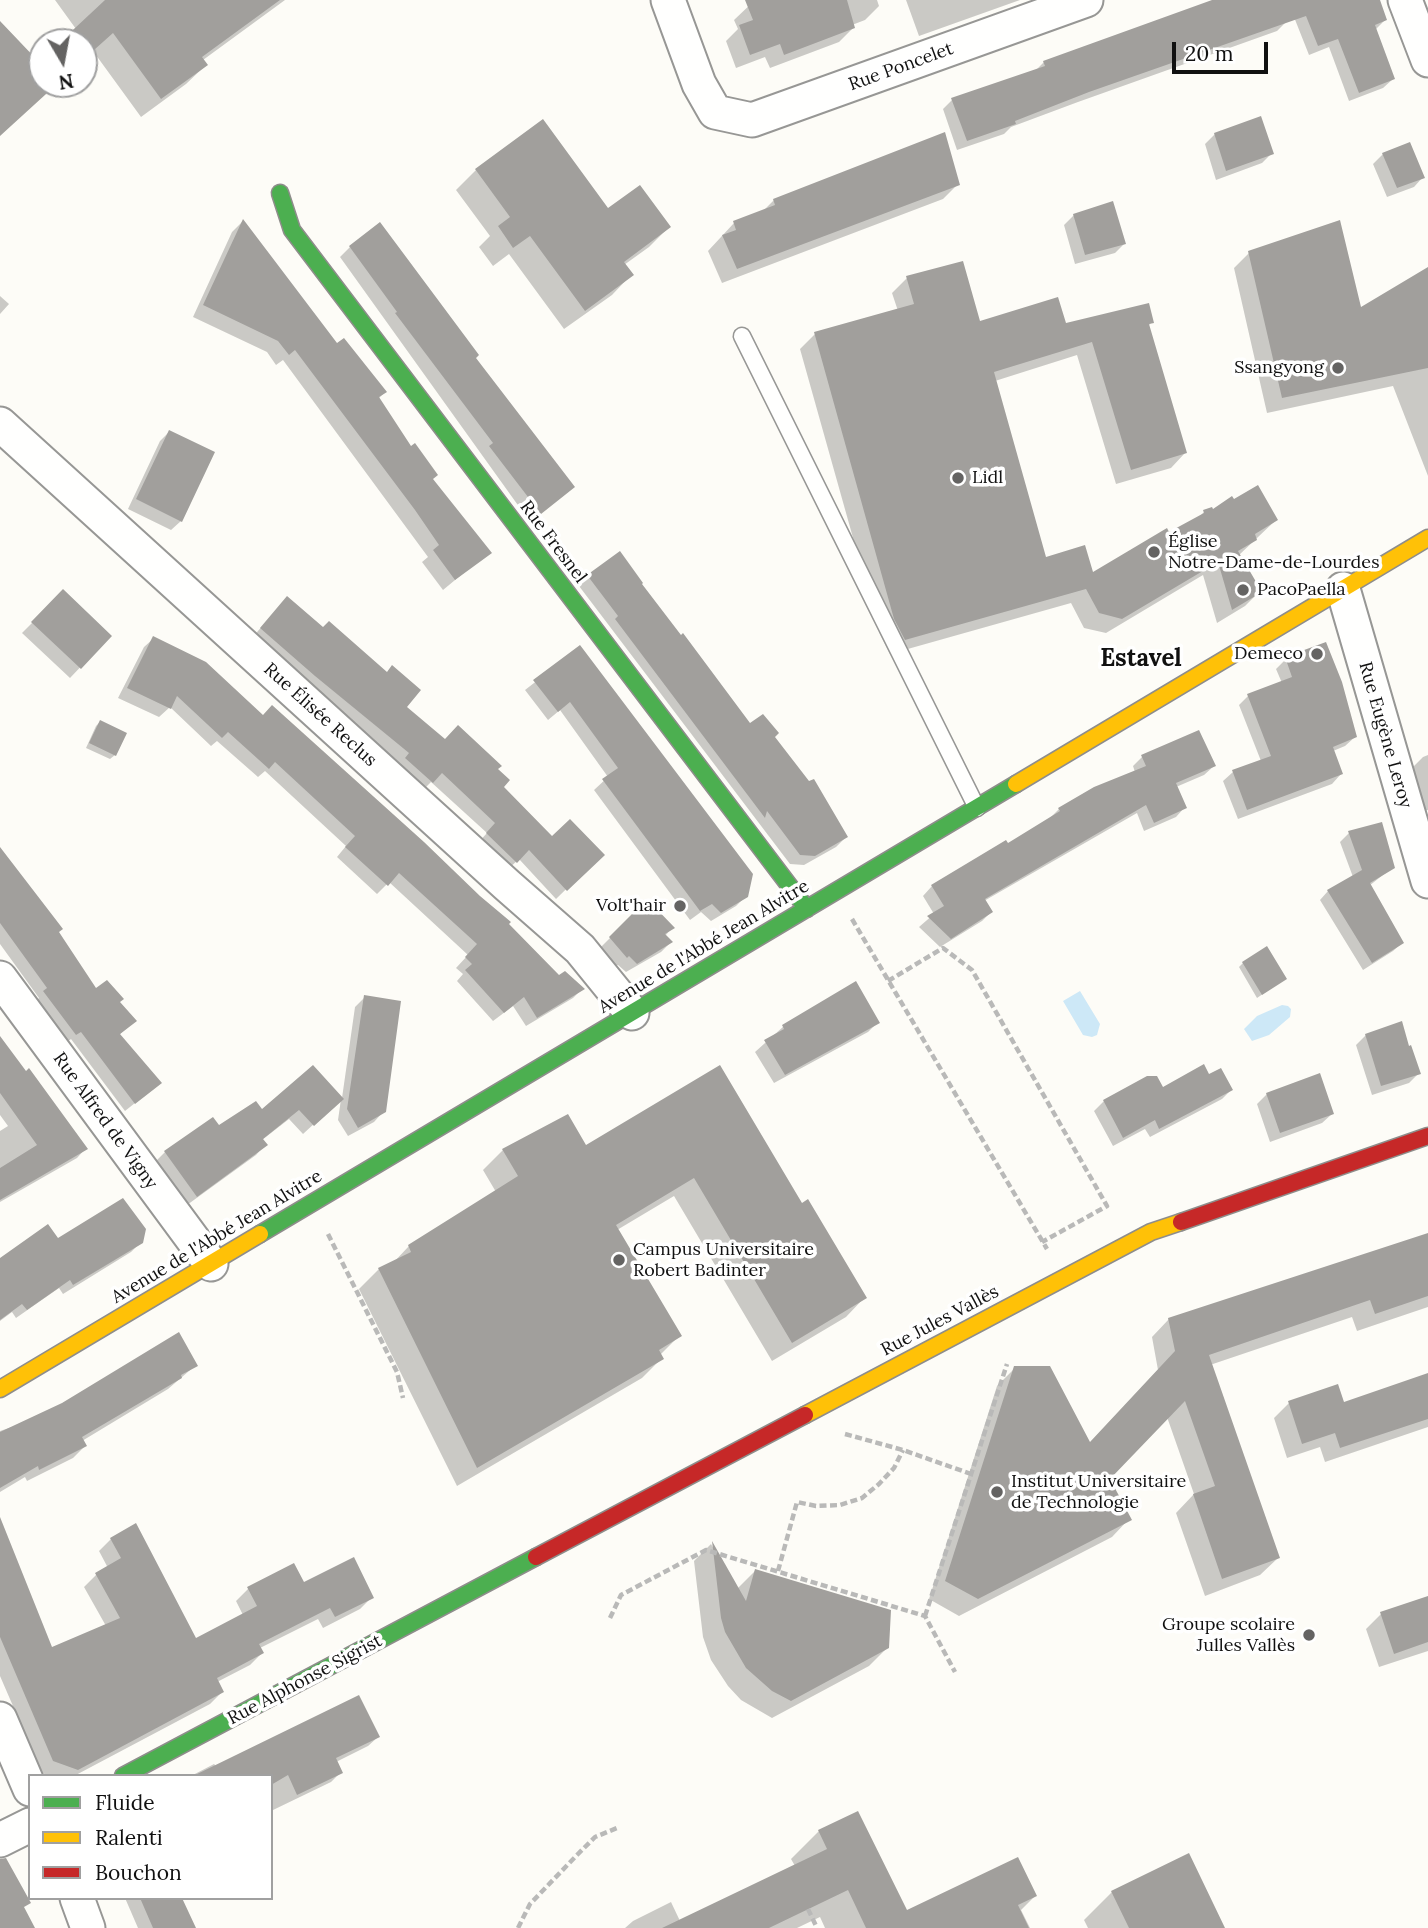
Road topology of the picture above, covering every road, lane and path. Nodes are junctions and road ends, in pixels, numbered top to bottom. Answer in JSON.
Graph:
{"nodes":[{"id":1,"x":668,"y":0,"type":"edge"},
{"id":2,"x":1086,"y":0,"type":"edge"},
{"id":3,"x":1405,"y":0,"type":"edge"},
{"id":4,"x":1428,"y":60,"type":"edge"},
{"id":5,"x":280,"y":193,"type":"dead end"},
{"id":6,"x":742,"y":336,"type":"dead end"},
{"id":7,"x":0,"y":424,"type":"edge"},
{"id":8,"x":1428,"y":538,"type":"edge"},
{"id":9,"x":1343,"y":589,"type":"junction"},
{"id":10,"x":977,"y":807,"type":"junction"},
{"id":11,"x":1428,"y":881,"type":"edge"},
{"id":12,"x":835,"y":892,"type":"junction"},
{"id":13,"x":807,"y":909,"type":"junction"},
{"id":14,"x":0,"y":978,"type":"edge"},
{"id":15,"x":888,"y":981,"type":"junction"},
{"id":16,"x":632,"y":1013,"type":"junction"},
{"id":17,"x":1428,"y":1136,"type":"edge"},
{"id":18,"x":311,"y":1204,"type":"junction"},
{"id":19,"x":1042,"y":1242,"type":"junction"},
{"id":20,"x":211,"y":1264,"type":"junction"},
{"id":21,"x":1064,"y":1278,"type":"junction"},
{"id":22,"x":1007,"y":1364,"type":"dead end"},
{"id":23,"x":0,"y":1389,"type":"edge"},
{"id":24,"x":403,"y":1398,"type":"dead end"},
{"id":25,"x":820,"y":1407,"type":"junction"},
{"id":26,"x":903,"y":1450,"type":"junction"},
{"id":27,"x":971,"y":1474,"type":"junction"},
{"id":28,"x":778,"y":1571,"type":"junction"},
{"id":29,"x":488,"y":1583,"type":"joint"},
{"id":30,"x":925,"y":1616,"type":"junction"},
{"id":31,"x":610,"y":1618,"type":"dead end"},
{"id":32,"x":955,"y":1672,"type":"dead end"},
{"id":33,"x":0,"y":1719,"type":"edge"},
{"id":34,"x":127,"y":1774,"type":"edge"},
{"id":35,"x":28,"y":1784,"type":"edge"},
{"id":36,"x":28,"y":1826,"type":"edge"},
{"id":37,"x":617,"y":1828,"type":"dead end"},
{"id":38,"x":0,"y":1840,"type":"edge"},
{"id":39,"x":78,"y":1900,"type":"edge"},
{"id":40,"x":808,"y":1909,"type":"dead end"},
{"id":41,"x":88,"y":1928,"type":"edge"},
{"id":42,"x":518,"y":1928,"type":"edge"},
{"id":43,"x":817,"y":1928,"type":"edge"}],
"edges":[{"from":1,"to":2,"type":"street","name":"Rue Poncelet"},
{"from":3,"to":4,"type":"street"},
{"from":5,"to":13,"type":"street","name":"Rue Fresnel"},
{"from":6,"to":10,"type":"lane"},
{"from":7,"to":16,"type":"street","name":"Rue Élisée Reclus"},
{"from":8,"to":9,"type":"street","name":"Avenue de l'Abbé Jean Alvitre"},
{"from":9,"to":10,"type":"street","name":"Avenue de l'Abbé Jean Alvitre"},
{"from":9,"to":11,"type":"street","name":"Rue Eugène Leroy"},
{"from":10,"to":12,"type":"street","name":"Avenue de l'Abbé Jean Alvitre"},
{"from":12,"to":13,"type":"street","name":"Avenue de l'Abbé Jean Alvitre"},
{"from":12,"to":15,"type":"path"},
{"from":13,"to":16,"type":"street","name":"Avenue de l'Abbé Jean Alvitre"},
{"from":14,"to":20,"type":"street","name":"Rue Alfred de Vigny"},
{"from":15,"to":19,"type":"path"},
{"from":15,"to":19,"type":"path"},
{"from":16,"to":18,"type":"street","name":"Avenue de l'Abbé Jean Alvitre"},
{"from":17,"to":21,"type":"street","name":"Rue Jules Vallès"},
{"from":18,"to":20,"type":"street","name":"Avenue de l'Abbé Jean Alvitre"},
{"from":18,"to":24,"type":"path"},
{"from":19,"to":21,"type":"path"},
{"from":20,"to":23,"type":"street","name":"Avenue de l'Abbé Jean Alvitre"},
{"from":21,"to":25,"type":"street","name":"Rue Jules Vallès"},
{"from":22,"to":27,"type":"path"},
{"from":25,"to":26,"type":"path"},
{"from":25,"to":29,"type":"street","name":"Rue Jules Vallès"},
{"from":26,"to":27,"type":"path"},
{"from":26,"to":28,"type":"path"},
{"from":27,"to":30,"type":"path"},
{"from":28,"to":30,"type":"path"},
{"from":28,"to":31,"type":"path"},
{"from":29,"to":34,"type":"street","name":"Rue Alphonse Sigrist"},
{"from":30,"to":32,"type":"path"},
{"from":33,"to":35,"type":"street"},
{"from":36,"to":38,"type":"street"},
{"from":37,"to":42,"type":"path"},
{"from":39,"to":41,"type":"street"},
{"from":40,"to":43,"type":"path"}]}
